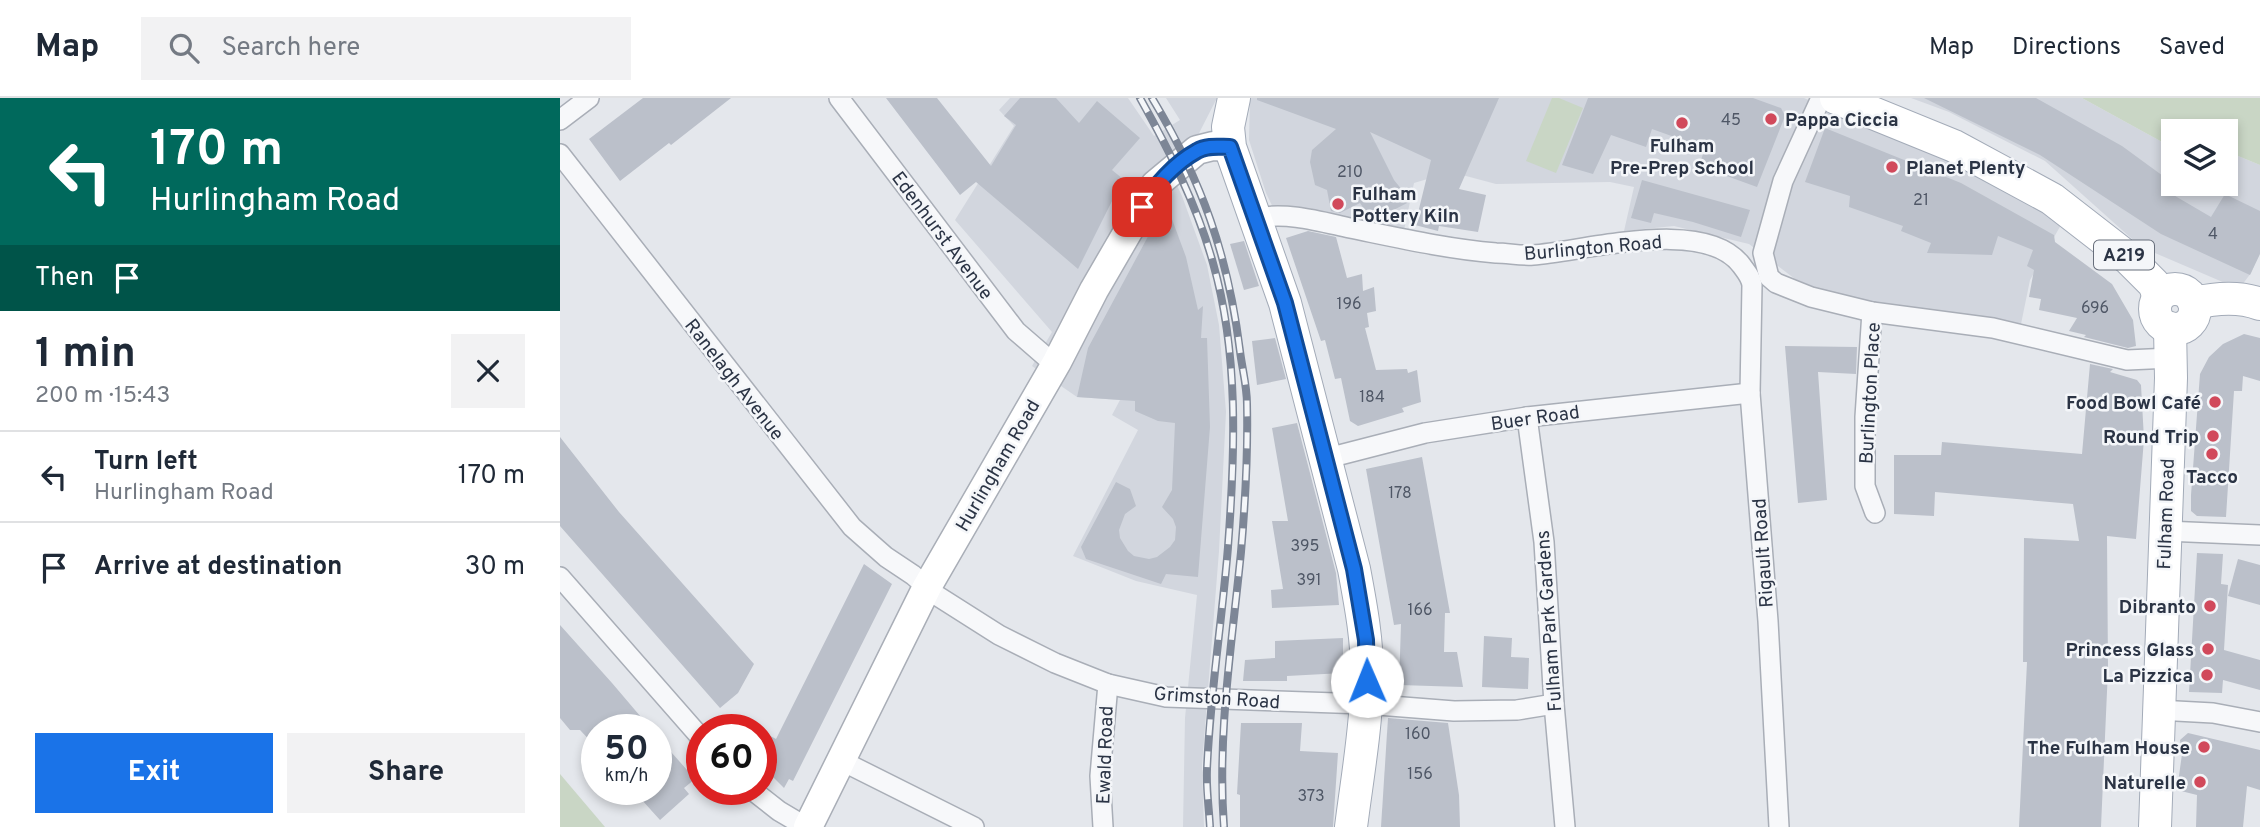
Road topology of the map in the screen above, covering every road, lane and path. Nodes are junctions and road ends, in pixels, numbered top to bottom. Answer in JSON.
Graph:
{"nodes":[{"id":1,"x":589,"y":98,"type":"edge"},
{"id":2,"x":839,"y":98,"type":"edge"},
{"id":3,"x":1234,"y":98,"type":"edge"},
{"id":4,"x":1821,"y":98,"type":"edge"},
{"id":5,"x":1836,"y":98,"type":"edge"},
{"id":6,"x":560,"y":120,"type":"edge"},
{"id":7,"x":1230,"y":147,"type":"junction"},
{"id":8,"x":560,"y":153,"type":"edge"},
{"id":9,"x":1256,"y":218,"type":"junction"},
{"id":10,"x":1760,"y":278,"type":"junction"},
{"id":11,"x":2159,"y":296,"type":"junction"},
{"id":12,"x":2194,"y":303,"type":"junction"},
{"id":13,"x":2260,"y":304,"type":"edge"},
{"id":14,"x":1872,"y":312,"type":"junction"},
{"id":15,"x":2170,"y":343,"type":"junction"},
{"id":16,"x":1057,"y":362,"type":"junction"},
{"id":17,"x":1750,"y":393,"type":"junction"},
{"id":18,"x":1527,"y":416,"type":"junction"},
{"id":19,"x":1324,"y":459,"type":"junction"},
{"id":20,"x":1875,"y":513,"type":"dead end"},
{"id":21,"x":2165,"y":531,"type":"junction"},
{"id":22,"x":2260,"y":535,"type":"edge"},
{"id":23,"x":560,"y":577,"type":"edge"},
{"id":24,"x":927,"y":587,"type":"junction"},
{"id":25,"x":1108,"y":684,"type":"junction"},
{"id":26,"x":1365,"y":704,"type":"junction"},
{"id":27,"x":1554,"y":704,"type":"junction"},
{"id":28,"x":2158,"y":710,"type":"junction"},
{"id":29,"x":686,"y":721,"type":"edge"},
{"id":30,"x":2260,"y":722,"type":"edge"},
{"id":31,"x":842,"y":761,"type":"junction"},
{"id":32,"x":771,"y":805,"type":"edge"},
{"id":33,"x":807,"y":827,"type":"edge"},
{"id":34,"x":974,"y":827,"type":"edge"},
{"id":35,"x":1104,"y":827,"type":"edge"},
{"id":36,"x":1351,"y":827,"type":"edge"},
{"id":37,"x":1565,"y":827,"type":"edge"},
{"id":38,"x":1779,"y":827,"type":"edge"},
{"id":39,"x":2155,"y":827,"type":"edge"}],
"edges":[{"from":1,"to":6,"type":"street"},
{"from":2,"to":16,"type":"street","name":"Edenhurst Avenue"},
{"from":3,"to":7,"type":"main road"},
{"from":4,"to":10,"type":"street","name":"Rigault Road"},
{"from":5,"to":11,"type":"main road","number":"A219"},
{"from":7,"to":9,"type":"main road"},
{"from":7,"to":16,"type":"street","name":"Hurlingham Road"},
{"from":8,"to":24,"type":"street","name":"Ranelagh Avenue"},
{"from":9,"to":10,"type":"street","name":"Burlington Road"},
{"from":9,"to":19,"type":"main road"},
{"from":10,"to":14,"type":"street","name":"Burlington Road"},
{"from":10,"to":17,"type":"street","name":"Rigault Road"},
{"from":11,"to":12,"type":"main road","number":"A219"},
{"from":11,"to":15,"type":"main road","number":"A219"},
{"from":12,"to":13,"type":"main road","number":"A219"},
{"from":12,"to":15,"type":"main road"},
{"from":14,"to":15,"type":"street","name":"Burlington Road"},
{"from":14,"to":20,"type":"street","name":"Burlington Place"},
{"from":15,"to":21,"type":"main road","name":"Fulham Road"},
{"from":16,"to":24,"type":"street","name":"Hurlingham Road"},
{"from":17,"to":18,"type":"street","name":"Buer Road"},
{"from":17,"to":38,"type":"street","name":"Rigault Road"},
{"from":18,"to":19,"type":"street","name":"Buer Road"},
{"from":18,"to":27,"type":"street","name":"Fulham Park Gardens"},
{"from":19,"to":26,"type":"main road"},
{"from":21,"to":22,"type":"street"},
{"from":21,"to":28,"type":"main road","name":"Fulham Road"},
{"from":23,"to":29,"type":"street"},
{"from":24,"to":25,"type":"street","name":"Grimston Road"},
{"from":24,"to":31,"type":"street","name":"Hurlingham Road"},
{"from":25,"to":26,"type":"street","name":"Grimston Road"},
{"from":25,"to":35,"type":"street","name":"Ewald Road"},
{"from":26,"to":27,"type":"street","name":"Grimston Road"},
{"from":26,"to":36,"type":"main road"},
{"from":27,"to":37,"type":"street","name":"Fulham Park Gardens"},
{"from":28,"to":30,"type":"street"},
{"from":28,"to":39,"type":"main road","name":"Fulham Road"},
{"from":31,"to":33,"type":"street","name":"Hurlingham Road"},
{"from":31,"to":34,"type":"street"},
{"from":32,"to":33,"type":"street"}]}
